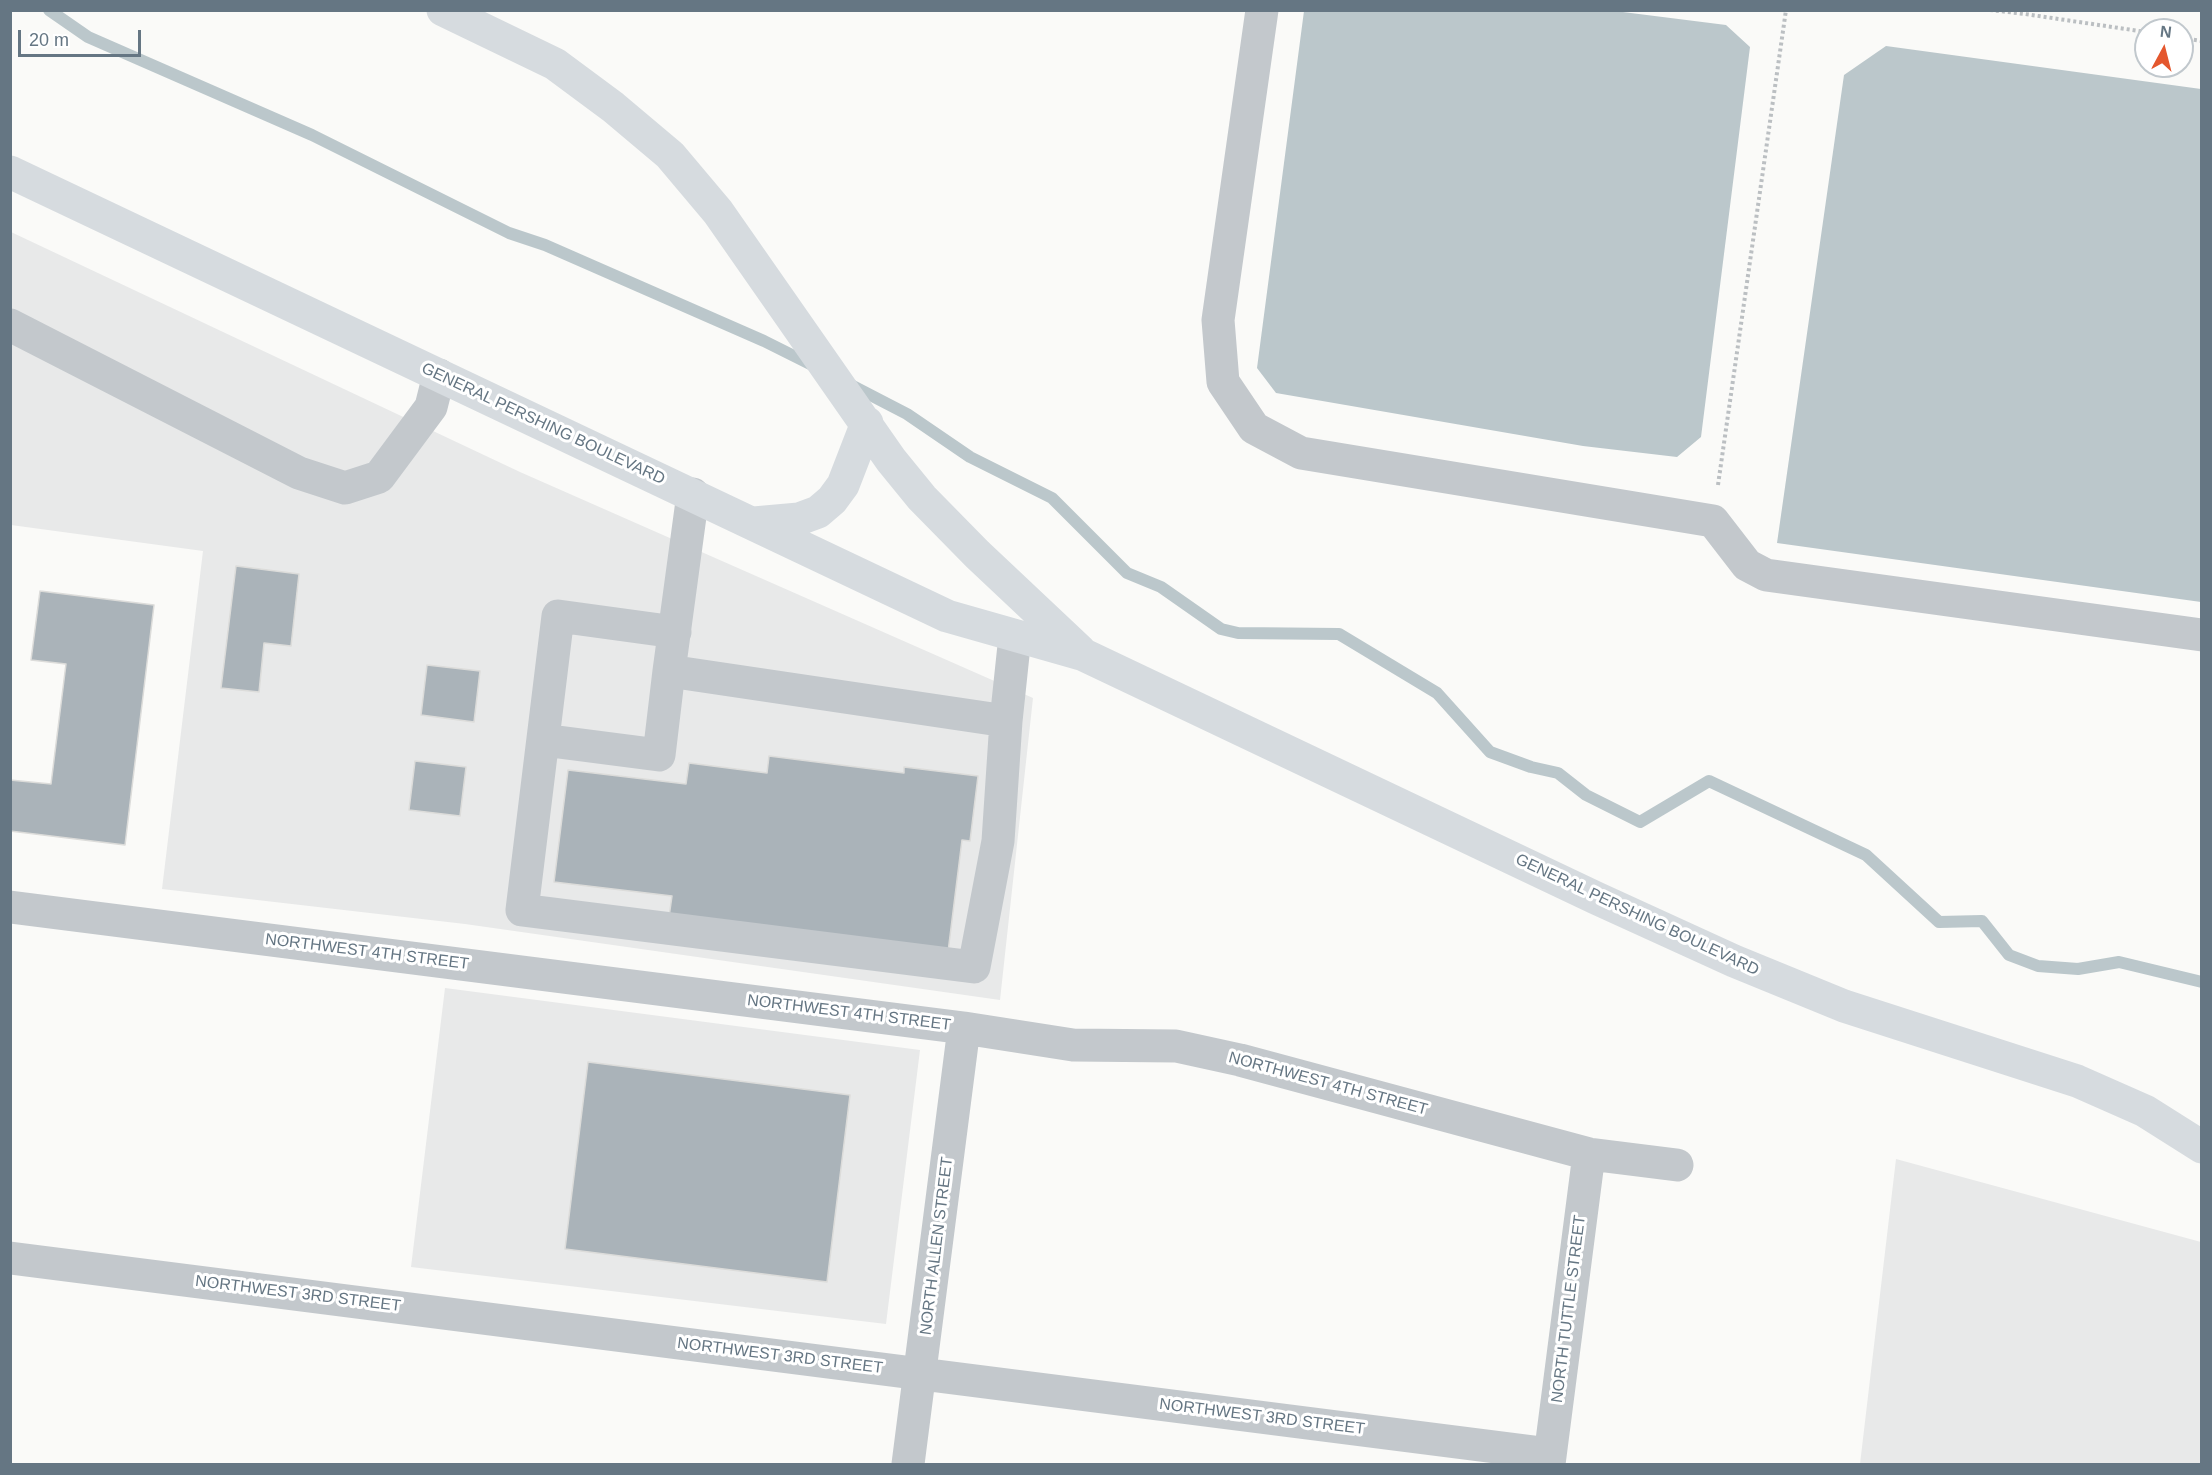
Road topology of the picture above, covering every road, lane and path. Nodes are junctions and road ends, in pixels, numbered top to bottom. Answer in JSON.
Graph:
{"nodes":[{"id":1,"x":443,"y":10,"type":"edge"},
{"id":2,"x":1262,"y":10,"type":"edge"},
{"id":3,"x":1786,"y":10,"type":"edge"},
{"id":4,"x":1990,"y":10,"type":"edge"},
{"id":5,"x":2026,"y":12,"type":"edge"},
{"id":6,"x":2134,"y":30,"type":"edge"},
{"id":7,"x":10,"y":172,"type":"edge"},
{"id":8,"x":10,"y":325,"type":"edge"},
{"id":9,"x":439,"y":375,"type":"junction"},
{"id":10,"x":867,"y":423,"type":"junction"},
{"id":11,"x":693,"y":494,"type":"junction"},
{"id":12,"x":1713,"y":521,"type":"junction"},
{"id":13,"x":754,"y":523,"type":"junction"},
{"id":14,"x":675,"y":632,"type":"junction"},
{"id":15,"x":2202,"y":635,"type":"edge"},
{"id":16,"x":1015,"y":636,"type":"junction"},
{"id":17,"x":1084,"y":654,"type":"junction"},
{"id":18,"x":669,"y":671,"type":"junction"},
{"id":19,"x":1006,"y":721,"type":"junction"},
{"id":20,"x":543,"y":740,"type":"junction"},
{"id":21,"x":10,"y":907,"type":"edge"},
{"id":22,"x":964,"y":1028,"type":"junction"},
{"id":23,"x":2202,"y":1147,"type":"edge"},
{"id":24,"x":1589,"y":1154,"type":"junction"},
{"id":25,"x":1677,"y":1165,"type":"dead end"},
{"id":26,"x":10,"y":1258,"type":"edge"},
{"id":27,"x":921,"y":1374,"type":"junction"},
{"id":28,"x":1550,"y":1459,"type":"edge"},
{"id":29,"x":908,"y":1464,"type":"edge"}],
"edges":[{"from":1,"to":10,"type":"main road","name":"GENERAL PERSHING BOULEVARD"},
{"from":2,"to":12,"type":"street"},
{"from":3,"to":12,"type":"path"},
{"from":4,"to":5,"type":"path"},
{"from":5,"to":6,"type":"path"},
{"from":7,"to":9,"type":"main road","name":"GENERAL PERSHING BOULEVARD"},
{"from":8,"to":9,"type":"street"},
{"from":9,"to":11,"type":"main road","name":"GENERAL PERSHING BOULEVARD"},
{"from":10,"to":13,"type":"main road"},
{"from":10,"to":17,"type":"main road","name":"GENERAL PERSHING BOULEVARD"},
{"from":11,"to":13,"type":"main road","name":"GENERAL PERSHING BOULEVARD"},
{"from":11,"to":14,"type":"street"},
{"from":12,"to":15,"type":"street"},
{"from":13,"to":16,"type":"main road","name":"GENERAL PERSHING BOULEVARD"},
{"from":14,"to":18,"type":"street"},
{"from":14,"to":20,"type":"street"},
{"from":16,"to":17,"type":"main road","name":"GENERAL PERSHING BOULEVARD"},
{"from":16,"to":19,"type":"street"},
{"from":17,"to":23,"type":"main road","name":"GENERAL PERSHING BOULEVARD"},
{"from":18,"to":19,"type":"street"},
{"from":18,"to":20,"type":"street"},
{"from":19,"to":20,"type":"street"},
{"from":21,"to":22,"type":"street","name":"NORTHWEST 4TH STREET"},
{"from":22,"to":24,"type":"street","name":"NORTHWEST 4TH STREET"},
{"from":22,"to":27,"type":"street","name":"NORTH ALLEN STREET"},
{"from":24,"to":25,"type":"street","name":"NORTHWEST 4TH STREET"},
{"from":24,"to":28,"type":"street","name":"NORTH TUTTLE STREET"},
{"from":26,"to":27,"type":"street","name":"NORTHWEST 3RD STREET"},
{"from":27,"to":28,"type":"street","name":"NORTHWEST 3RD STREET"},
{"from":27,"to":29,"type":"street","name":"NORTH ALLEN STREET"}]}
